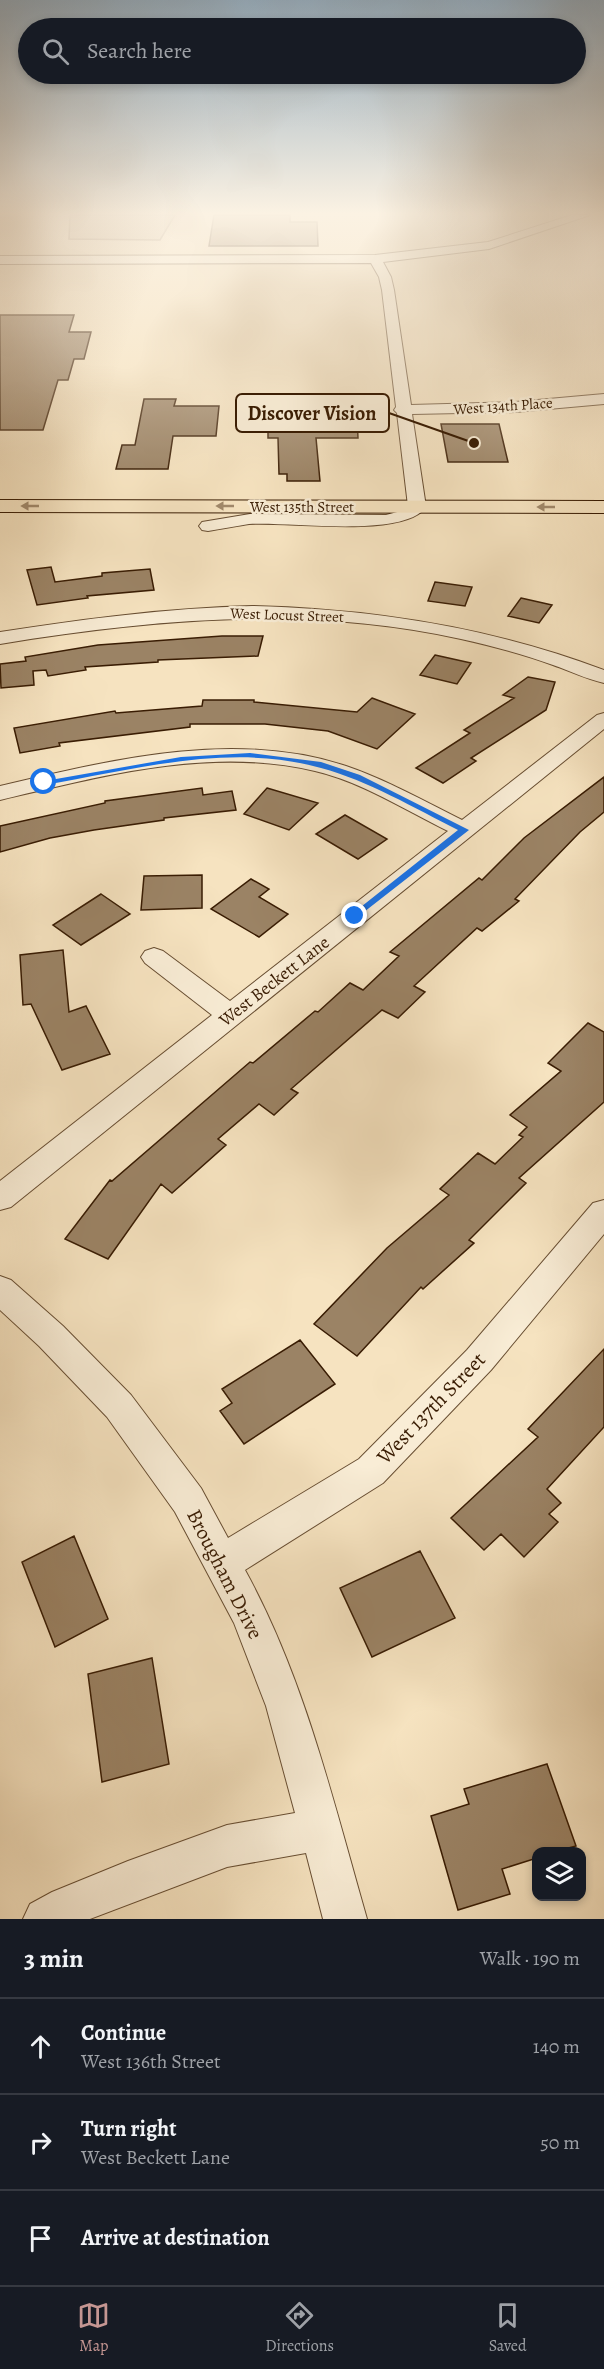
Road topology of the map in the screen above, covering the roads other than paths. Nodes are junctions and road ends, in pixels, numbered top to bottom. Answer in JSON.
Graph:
{"nodes":[{"id":1,"x":389,"y":305,"type":"edge"},
{"id":2,"x":604,"y":399,"type":"edge"},
{"id":3,"x":402,"y":410,"type":"junction"},
{"id":4,"x":0,"y":506,"type":"edge"},
{"id":5,"x":417,"y":507,"type":"junction"},
{"id":6,"x":604,"y":507,"type":"edge"},
{"id":7,"x":0,"y":525,"type":"edge"},
{"id":8,"x":208,"y":526,"type":"junction"},
{"id":9,"x":604,"y":526,"type":"edge"},
{"id":10,"x":0,"y":638,"type":"edge"},
{"id":11,"x":604,"y":677,"type":"edge"},
{"id":12,"x":604,"y":719,"type":"edge"},
{"id":13,"x":0,"y":793,"type":"edge"},
{"id":14,"x":464,"y":830,"type":"junction"},
{"id":15,"x":154,"y":957,"type":"dead end"},
{"id":16,"x":230,"y":1015,"type":"junction"},
{"id":17,"x":0,"y":1198,"type":"edge"},
{"id":18,"x":604,"y":1212,"type":"edge"},
{"id":19,"x":0,"y":1290,"type":"edge"},
{"id":20,"x":222,"y":1563,"type":"junction"},
{"id":21,"x":321,"y":1830,"type":"junction"},
{"id":22,"x":45,"y":1919,"type":"edge"},
{"id":23,"x":345,"y":1919,"type":"edge"}],
"edges":[{"from":1,"to":3,"type":"street"},
{"from":2,"to":3,"type":"street","name":"West 134th Place"},
{"from":3,"to":5,"type":"street"},
{"from":5,"to":4,"type":"main road","name":"West 135th Street","one_way":true},
{"from":6,"to":5,"type":"main road","name":"West 135th Street","one_way":true},
{"from":5,"to":8,"type":"street"},
{"from":7,"to":8,"type":"main road","name":"West 135th Street"},
{"from":8,"to":9,"type":"main road","name":"West 135th Street"},
{"from":10,"to":11,"type":"street","name":"West Locust Street"},
{"from":12,"to":14,"type":"street","name":"West Beckett Lane"},
{"from":13,"to":14,"type":"street"},
{"from":14,"to":16,"type":"street","name":"West Beckett Lane"},
{"from":15,"to":16,"type":"street"},
{"from":16,"to":17,"type":"street","name":"West Beckett Lane"},
{"from":18,"to":20,"type":"street","name":"West 137th Street"},
{"from":19,"to":20,"type":"street","name":"Brougham Drive"},
{"from":20,"to":21,"type":"street","name":"Brougham Drive"},
{"from":21,"to":22,"type":"street"},
{"from":21,"to":23,"type":"street","name":"Brougham Drive"}]}
